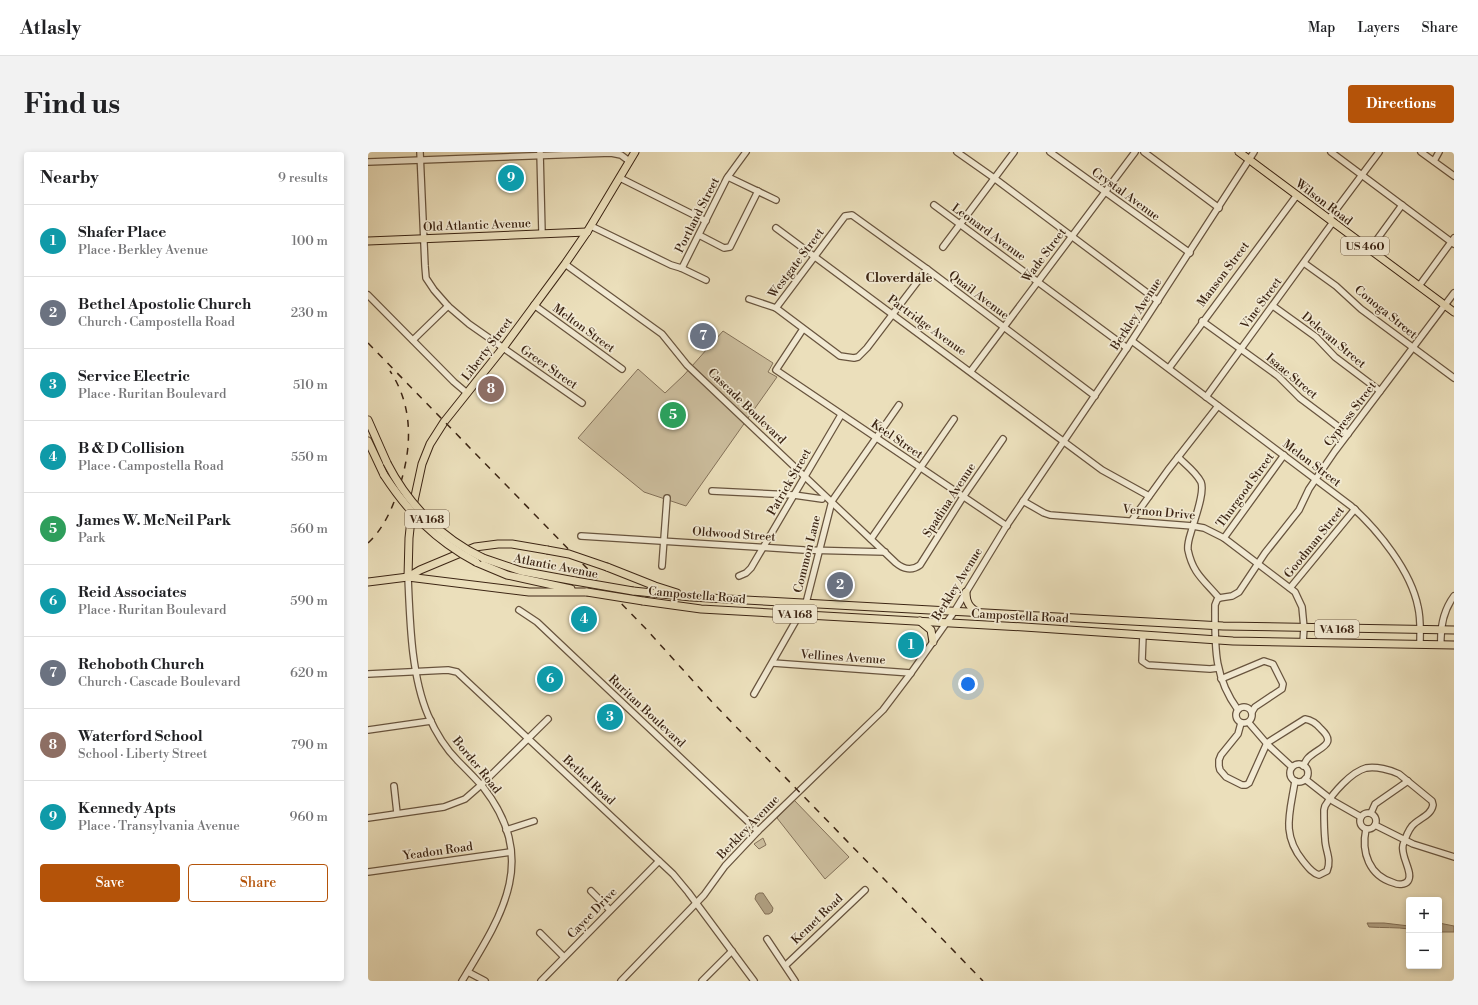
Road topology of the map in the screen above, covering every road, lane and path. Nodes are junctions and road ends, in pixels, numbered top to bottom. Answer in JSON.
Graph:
{"nodes":[{"id":1,"x":420,"y":152,"type":"edge"},
{"id":2,"x":635,"y":152,"type":"edge"},
{"id":3,"x":746,"y":152,"type":"edge"},
{"id":4,"x":957,"y":152,"type":"edge"},
{"id":5,"x":1014,"y":152,"type":"edge"},
{"id":6,"x":1050,"y":152,"type":"edge"},
{"id":7,"x":1135,"y":152,"type":"edge"},
{"id":8,"x":1144,"y":152,"type":"edge"},
{"id":9,"x":1239,"y":152,"type":"edge"},
{"id":10,"x":1254,"y":152,"type":"edge"},
{"id":11,"x":1330,"y":152,"type":"edge"},
{"id":12,"x":1379,"y":152,"type":"edge"},
{"id":13,"x":1421,"y":152,"type":"edge"},
{"id":14,"x":1439,"y":152,"type":"edge"},
{"id":15,"x":540,"y":154,"type":"edge"},
{"id":16,"x":421,"y":160,"type":"junction"},
{"id":17,"x":1249,"y":160,"type":"junction"},
{"id":18,"x":629,"y":161,"type":"junction"},
{"id":19,"x":1434,"y":161,"type":"junction"},
{"id":20,"x":368,"y":162,"type":"edge"},
{"id":21,"x":1362,"y":175,"type":"junction"},
{"id":22,"x":1454,"y":176,"type":"edge"},
{"id":23,"x":728,"y":177,"type":"junction"},
{"id":24,"x":620,"y":178,"type":"junction"},
{"id":25,"x":994,"y":178,"type":"junction"},
{"id":26,"x":758,"y":191,"type":"junction"},
{"id":27,"x":1104,"y":192,"type":"junction"},
{"id":28,"x":1297,"y":195,"type":"junction"},
{"id":29,"x":776,"y":200,"type":"dead end"},
{"id":30,"x":934,"y":205,"type":"dead end"},
{"id":31,"x":1402,"y":205,"type":"junction"},
{"id":32,"x":1219,"y":208,"type":"junction"},
{"id":33,"x":848,"y":215,"type":"joint"},
{"id":34,"x":1331,"y":220,"type":"junction"},
{"id":35,"x":706,"y":221,"type":"junction"},
{"id":36,"x":961,"y":224,"type":"junction"},
{"id":37,"x":776,"y":228,"type":"dead end"},
{"id":38,"x":589,"y":229,"type":"junction"},
{"id":39,"x":542,"y":233,"type":"junction"},
{"id":40,"x":699,"y":235,"type":"junction"},
{"id":41,"x":1070,"y":237,"type":"junction"},
{"id":42,"x":424,"y":238,"type":"junction"},
{"id":43,"x":368,"y":241,"type":"edge"},
{"id":44,"x":1453,"y":242,"type":"edge"},
{"id":45,"x":943,"y":247,"type":"dead end"},
{"id":46,"x":1370,"y":249,"type":"junction"},
{"id":47,"x":1190,"y":253,"type":"junction"},
{"id":48,"x":815,"y":256,"type":"junction"},
{"id":49,"x":1304,"y":263,"type":"junction"},
{"id":50,"x":565,"y":264,"type":"junction"},
{"id":51,"x":681,"y":268,"type":"junction"},
{"id":52,"x":927,"y":270,"type":"junction"},
{"id":53,"x":706,"y":280,"type":"dead end"},
{"id":54,"x":1038,"y":281,"type":"junction"},
{"id":55,"x":1420,"y":286,"type":"junction"},
{"id":56,"x":1454,"y":293,"type":"edge"},
{"id":57,"x":368,"y":295,"type":"edge"},
{"id":58,"x":749,"y":299,"type":"dead end"},
{"id":59,"x":1158,"y":302,"type":"junction"},
{"id":60,"x":534,"y":305,"type":"junction"},
{"id":61,"x":1445,"y":305,"type":"junction"},
{"id":62,"x":448,"y":306,"type":"junction"},
{"id":63,"x":1273,"y":306,"type":"junction"},
{"id":64,"x":776,"y":308,"type":"junction"},
{"id":65,"x":1454,"y":312,"type":"edge"},
{"id":66,"x":894,"y":314,"type":"junction"},
{"id":67,"x":1202,"y":321,"type":"junction"},
{"id":68,"x":1004,"y":328,"type":"junction"},
{"id":69,"x":803,"y":329,"type":"junction"},
{"id":70,"x":414,"y":340,"type":"junction"},
{"id":71,"x":1132,"y":341,"type":"junction"},
{"id":72,"x":503,"y":348,"type":"junction"},
{"id":73,"x":1127,"y":348,"type":"junction"},
{"id":74,"x":1412,"y":348,"type":"junction"},
{"id":75,"x":1241,"y":349,"type":"junction"},
{"id":76,"x":1169,"y":368,"type":"junction"},
{"id":77,"x":622,"y":369,"type":"dead end"},
{"id":78,"x":971,"y":372,"type":"junction"},
{"id":79,"x":1454,"y":378,"type":"edge"},
{"id":80,"x":1380,"y":391,"type":"junction"},
{"id":81,"x":467,"y":393,"type":"junction"},
{"id":82,"x":1095,"y":396,"type":"junction"},
{"id":83,"x":1206,"y":397,"type":"junction"},
{"id":84,"x":582,"y":404,"type":"dead end"},
{"id":85,"x":899,"y":405,"type":"dead end"},
{"id":86,"x":1218,"y":406,"type":"junction"},
{"id":87,"x":841,"y":415,"type":"junction"},
{"id":88,"x":954,"y":419,"type":"dead end"},
{"id":89,"x":368,"y":420,"type":"edge"},
{"id":90,"x":1348,"y":434,"type":"junction"},
{"id":91,"x":875,"y":438,"type":"junction"},
{"id":92,"x":1004,"y":439,"type":"dead end"},
{"id":93,"x":368,"y":441,"type":"edge"},
{"id":94,"x":1064,"y":441,"type":"junction"},
{"id":95,"x":1284,"y":455,"type":"junction"},
{"id":96,"x":1178,"y":457,"type":"junction"},
{"id":97,"x":919,"y":468,"type":"junction"},
{"id":98,"x":805,"y":477,"type":"junction"},
{"id":99,"x":1316,"y":479,"type":"junction"},
{"id":100,"x":712,"y":492,"type":"dead end"},
{"id":101,"x":794,"y":495,"type":"junction"},
{"id":102,"x":1149,"y":496,"type":"junction"},
{"id":103,"x":963,"y":497,"type":"junction"},
{"id":104,"x":667,"y":498,"type":"dead end"},
{"id":105,"x":822,"y":498,"type":"dead end"},
{"id":106,"x":832,"y":501,"type":"junction"},
{"id":107,"x":1023,"y":501,"type":"junction"},
{"id":108,"x":1355,"y":510,"type":"junction"},
{"id":109,"x":1132,"y":520,"type":"junction"},
{"id":110,"x":1007,"y":526,"type":"junction"},
{"id":111,"x":1193,"y":526,"type":"junction"},
{"id":112,"x":581,"y":536,"type":"dead end"},
{"id":113,"x":1224,"y":538,"type":"junction"},
{"id":114,"x":871,"y":539,"type":"junction"},
{"id":115,"x":664,"y":541,"type":"junction"},
{"id":116,"x":764,"y":547,"type":"junction"},
{"id":117,"x":819,"y":550,"type":"junction"},
{"id":118,"x":885,"y":552,"type":"junction"},
{"id":119,"x":1258,"y":563,"type":"junction"},
{"id":120,"x":662,"y":566,"type":"dead end"},
{"id":121,"x":910,"y":568,"type":"joint"},
{"id":122,"x":739,"y":576,"type":"dead end"},
{"id":123,"x":408,"y":577,"type":"junction"},
{"id":124,"x":368,"y":582,"type":"edge"},
{"id":125,"x":1290,"y":588,"type":"junction"},
{"id":126,"x":587,"y":592,"type":"junction"},
{"id":127,"x":966,"y":592,"type":"junction"},
{"id":128,"x":1454,"y":596,"type":"edge"},
{"id":129,"x":691,"y":597,"type":"junction"},
{"id":130,"x":1219,"y":598,"type":"junction"},
{"id":131,"x":806,"y":603,"type":"junction"},
{"id":132,"x":519,"y":610,"type":"dead end"},
{"id":133,"x":954,"y":612,"type":"junction"},
{"id":134,"x":980,"y":613,"type":"junction"},
{"id":135,"x":801,"y":614,"type":"junction"},
{"id":136,"x":920,"y":621,"type":"junction"},
{"id":137,"x":946,"y":623,"type":"junction"},
{"id":138,"x":1215,"y":625,"type":"junction"},
{"id":139,"x":1304,"y":628,"type":"junction"},
{"id":140,"x":1420,"y":630,"type":"junction"},
{"id":141,"x":1441,"y":630,"type":"junction"},
{"id":142,"x":1454,"y":630,"type":"edge"},
{"id":143,"x":1143,"y":635,"type":"junction"},
{"id":144,"x":1215,"y":640,"type":"junction"},
{"id":145,"x":933,"y":642,"type":"junction"},
{"id":146,"x":1303,"y":642,"type":"junction"},
{"id":147,"x":1420,"y":644,"type":"junction"},
{"id":148,"x":1441,"y":645,"type":"junction"},
{"id":149,"x":1454,"y":645,"type":"edge"},
{"id":150,"x":773,"y":663,"type":"junction"},
{"id":151,"x":1218,"y":668,"type":"junction"},
{"id":152,"x":416,"y":671,"type":"junction"},
{"id":153,"x":911,"y":673,"type":"junction"},
{"id":154,"x":368,"y":674,"type":"edge"},
{"id":155,"x":1221,"y":679,"type":"junction"},
{"id":156,"x":754,"y":694,"type":"dead end"},
{"id":157,"x":1238,"y":710,"type":"junction"},
{"id":158,"x":1252,"y":712,"type":"junction"},
{"id":159,"x":548,"y":719,"type":"dead end"},
{"id":160,"x":431,"y":721,"type":"junction"},
{"id":161,"x":1241,"y":723,"type":"junction"},
{"id":162,"x":1248,"y":723,"type":"junction"},
{"id":163,"x":368,"y":730,"type":"edge"},
{"id":164,"x":529,"y":739,"type":"junction"},
{"id":165,"x":1267,"y":743,"type":"junction"},
{"id":166,"x":1304,"y":766,"type":"junction"},
{"id":167,"x":1292,"y":767,"type":"junction"},
{"id":168,"x":1305,"y":779,"type":"junction"},
{"id":169,"x":1294,"y":781,"type":"junction"},
{"id":170,"x":1408,"y":781,"type":"junction"},
{"id":171,"x":481,"y":785,"type":"junction"},
{"id":172,"x":394,"y":786,"type":"dead end"},
{"id":173,"x":1330,"y":798,"type":"junction"},
{"id":174,"x":397,"y":813,"type":"junction"},
{"id":175,"x":1371,"y":813,"type":"junction"},
{"id":176,"x":1361,"y":817,"type":"junction"},
{"id":177,"x":368,"y":818,"type":"edge"},
{"id":178,"x":534,"y":821,"type":"dead end"},
{"id":179,"x":1375,"y":826,"type":"junction"},
{"id":180,"x":1366,"y":829,"type":"junction"},
{"id":181,"x":506,"y":830,"type":"junction"},
{"id":182,"x":758,"y":831,"type":"junction"},
{"id":183,"x":1405,"y":840,"type":"junction"},
{"id":184,"x":511,"y":852,"type":"junction"},
{"id":185,"x":1454,"y":857,"type":"edge"},
{"id":186,"x":658,"y":861,"type":"junction"},
{"id":187,"x":368,"y":872,"type":"edge"},
{"id":188,"x":865,"y":890,"type":"dead end"},
{"id":189,"x":591,"y":891,"type":"dead end"},
{"id":190,"x":697,"y":904,"type":"junction"},
{"id":191,"x":610,"y":910,"type":"junction"},
{"id":192,"x":540,"y":933,"type":"dead end"},
{"id":193,"x":767,"y":939,"type":"dead end"},
{"id":194,"x":732,"y":951,"type":"junction"},
{"id":195,"x":564,"y":957,"type":"junction"},
{"id":196,"x":786,"y":965,"type":"junction"},
{"id":197,"x":468,"y":972,"type":"junction"},
{"id":198,"x":462,"y":981,"type":"edge"},
{"id":199,"x":485,"y":981,"type":"edge"},
{"id":200,"x":540,"y":981,"type":"edge"},
{"id":201,"x":621,"y":981,"type":"edge"},
{"id":202,"x":702,"y":981,"type":"edge"},
{"id":203,"x":754,"y":981,"type":"edge"},
{"id":204,"x":796,"y":981,"type":"edge"}],
"edges":[{"from":1,"to":16,"type":"street","name":"Greer Street"},
{"from":2,"to":18,"type":"main road","name":"Liberty Street"},
{"from":3,"to":23,"type":"street","name":"Portland Street"},
{"from":4,"to":25,"type":"street"},
{"from":5,"to":25,"type":"street"},
{"from":6,"to":27,"type":"street","name":"Crystal Avenue"},
{"from":7,"to":27,"type":"street","name":"Wade Street"},
{"from":8,"to":32,"type":"street"},
{"from":9,"to":17,"type":"main road","name":"Wilson Road","number":"US 460"},
{"from":10,"to":17,"type":"street","name":"Berkley Avenue"},
{"from":11,"to":21,"type":"street"},
{"from":12,"to":21,"type":"street","name":"Vine Street"},
{"from":13,"to":19,"type":"street"},
{"from":14,"to":19,"type":"street"},
{"from":15,"to":16,"type":"street"},
{"from":15,"to":18,"type":"street"},
{"from":15,"to":39,"type":"street"},
{"from":16,"to":20,"type":"street"},
{"from":16,"to":42,"type":"street","name":"Greer Street"},
{"from":17,"to":28,"type":"main road","name":"Wilson Road","number":"US 460"},
{"from":17,"to":32,"type":"street","name":"Berkley Avenue"},
{"from":18,"to":24,"type":"main road","name":"Liberty Street"},
{"from":19,"to":22,"type":"street"},
{"from":21,"to":31,"type":"street"},
{"from":21,"to":34,"type":"street","name":"Vine Street"},
{"from":23,"to":26,"type":"street"},
{"from":23,"to":35,"type":"street","name":"Portland Street"},
{"from":24,"to":35,"type":"street"},
{"from":24,"to":38,"type":"main road","name":"Liberty Street"},
{"from":25,"to":36,"type":"street"},
{"from":25,"to":41,"type":"street"},
{"from":26,"to":29,"type":"street"},
{"from":26,"to":40,"type":"street"},
{"from":27,"to":41,"type":"street","name":"Wade Street"},
{"from":27,"to":47,"type":"street","name":"Crystal Avenue"},
{"from":28,"to":34,"type":"main road","name":"Wilson Road","number":"US 460"},
{"from":28,"to":67,"type":"street","name":"Manson Street"},
{"from":30,"to":36,"type":"street","name":"Leonard Avenue"},
{"from":31,"to":44,"type":"street"},
{"from":31,"to":46,"type":"street"},
{"from":32,"to":47,"type":"street","name":"Berkley Avenue"},
{"from":33,"to":48,"type":"street","name":"Westgate Street"},
{"from":33,"to":52,"type":"street","name":"Quail Avenue"},
{"from":34,"to":46,"type":"main road","name":"Wilson Road","number":"US 460"},
{"from":34,"to":49,"type":"street","name":"Vine Street"},
{"from":35,"to":40,"type":"street","name":"Portland Street"},
{"from":36,"to":45,"type":"street"},
{"from":36,"to":54,"type":"street","name":"Leonard Avenue"},
{"from":37,"to":48,"type":"street","name":"Partridge Avenue"},
{"from":38,"to":39,"type":"main road","name":"Old Atlantic Avenue"},
{"from":38,"to":50,"type":"main road","name":"Liberty Street"},
{"from":38,"to":51,"type":"street"},
{"from":39,"to":42,"type":"main road","name":"Old Atlantic Avenue"},
{"from":40,"to":51,"type":"street","name":"Portland Street"},
{"from":41,"to":54,"type":"street","name":"Wade Street"},
{"from":41,"to":59,"type":"street"},
{"from":42,"to":43,"type":"main road","name":"Old Atlantic Avenue"},
{"from":42,"to":62,"type":"street","name":"Greer Street"},
{"from":44,"to":55,"type":"street"},
{"from":46,"to":55,"type":"main road","name":"Wilson Road","number":"US 460"},
{"from":47,"to":59,"type":"street","name":"Berkley Avenue"},
{"from":48,"to":64,"type":"street","name":"Westgate Street"},
{"from":48,"to":66,"type":"street","name":"Partridge Avenue"},
{"from":49,"to":63,"type":"street","name":"Vine Street"},
{"from":49,"to":74,"type":"street","name":"Conoga Street"},
{"from":50,"to":60,"type":"main road","name":"Liberty Street"},
{"from":50,"to":98,"type":"street","name":"Cascade Boulevard"},
{"from":51,"to":53,"type":"street"},
{"from":52,"to":66,"type":"street"},
{"from":52,"to":68,"type":"street","name":"Quail Avenue"},
{"from":54,"to":68,"type":"street","name":"Wade Street"},
{"from":54,"to":73,"type":"street","name":"Leonard Avenue"},
{"from":55,"to":61,"type":"main road","name":"Wilson Road","number":"US 460"},
{"from":56,"to":61,"type":"street","name":"Cypress Street"},
{"from":57,"to":70,"type":"street"},
{"from":58,"to":64,"type":"street"},
{"from":59,"to":71,"type":"street","name":"Berkley Avenue"},
{"from":60,"to":72,"type":"main road","name":"Liberty Street"},
{"from":60,"to":77,"type":"street","name":"Melton Street"},
{"from":61,"to":65,"type":"main road","name":"Wilson Road","number":"US 460"},
{"from":61,"to":74,"type":"street","name":"Cypress Street"},
{"from":62,"to":70,"type":"street"},
{"from":62,"to":72,"type":"street","name":"Greer Street"},
{"from":63,"to":75,"type":"street","name":"Vine Street"},
{"from":63,"to":80,"type":"street","name":"Delevan Street"},
{"from":64,"to":69,"type":"street","name":"Westgate Street"},
{"from":66,"to":69,"type":"street","name":"Westgate Street"},
{"from":66,"to":78,"type":"street","name":"Partridge Avenue"},
{"from":67,"to":75,"type":"street","name":"Isaac Street"},
{"from":67,"to":76,"type":"street","name":"Manson Street"},
{"from":68,"to":78,"type":"street","name":"Wade Street"},
{"from":68,"to":82,"type":"street","name":"Quail Avenue"},
{"from":69,"to":87,"type":"street","name":"Keel Street"},
{"from":70,"to":81,"type":"street"},
{"from":71,"to":73,"type":"street","name":"Berkley Avenue"},
{"from":71,"to":76,"type":"street","name":"Melon Street"},
{"from":72,"to":81,"type":"main road","name":"Liberty Street"},
{"from":72,"to":84,"type":"street","name":"Greer Street"},
{"from":73,"to":82,"type":"street","name":"Berkley Avenue"},
{"from":74,"to":79,"type":"street","name":"Conoga Street"},
{"from":74,"to":80,"type":"street","name":"Cypress Street"},
{"from":75,"to":83,"type":"street","name":"Vine Street"},
{"from":75,"to":90,"type":"street","name":"Isaac Street"},
{"from":76,"to":83,"type":"street","name":"Melon Street"},
{"from":78,"to":94,"type":"street","name":"Partridge Avenue"},
{"from":80,"to":90,"type":"street","name":"Cypress Street"},
{"from":81,"to":123,"type":"main road","name":"Liberty Street"},
{"from":82,"to":94,"type":"street","name":"Berkley Avenue"},
{"from":83,"to":86,"type":"street","name":"Melon Street"},
{"from":85,"to":91,"type":"street","name":"Common Lane"},
{"from":86,"to":95,"type":"street","name":"Melon Street"},
{"from":86,"to":96,"type":"street"},
{"from":87,"to":91,"type":"street","name":"Keel Street"},
{"from":87,"to":98,"type":"street","name":"Patrick Street"},
{"from":88,"to":97,"type":"street"},
{"from":89,"to":129,"type":"main road","name":"Atlantic Avenue","number":"VA 168","bridge":true},
{"from":90,"to":99,"type":"street","name":"Cypress Street"},
{"from":91,"to":97,"type":"street","name":"Keel Street"},
{"from":91,"to":106,"type":"street","name":"Common Lane"},
{"from":92,"to":103,"type":"street","name":"Spadina Avenue"},
{"from":93,"to":126,"type":"main road","name":"Atlantic Avenue","number":"VA 168","bridge":true},
{"from":94,"to":102,"type":"street","name":"Partridge Avenue"},
{"from":94,"to":107,"type":"street","name":"Berkley Avenue"},
{"from":95,"to":99,"type":"street","name":"Melon Street"},
{"from":95,"to":113,"type":"street","name":"Thurgood Street"},
{"from":96,"to":102,"type":"street"},
{"from":96,"to":111,"type":"street"},
{"from":97,"to":103,"type":"street","name":"Keel Street"},
{"from":97,"to":114,"type":"street"},
{"from":98,"to":101,"type":"street","name":"Patrick Street"},
{"from":98,"to":106,"type":"street","name":"Cascade Boulevard"},
{"from":99,"to":108,"type":"street","name":"Melon Street"},
{"from":99,"to":119,"type":"street","name":"Cypress Street"},
{"from":100,"to":101,"type":"street"},
{"from":101,"to":105,"type":"street"},
{"from":101,"to":116,"type":"street","name":"Patrick Street"},
{"from":102,"to":109,"type":"street"},
{"from":103,"to":110,"type":"street","name":"Keel Street"},
{"from":103,"to":121,"type":"street","name":"Spadina Avenue"},
{"from":104,"to":115,"type":"street"},
{"from":106,"to":114,"type":"street","name":"Cascade Boulevard"},
{"from":106,"to":117,"type":"street","name":"Common Lane"},
{"from":107,"to":109,"type":"street","name":"Vernon Drive"},
{"from":107,"to":110,"type":"street","name":"Berkley Avenue"},
{"from":108,"to":125,"type":"street","name":"Goodman Street"},
{"from":108,"to":140,"type":"street","name":"Melon Street"},
{"from":109,"to":111,"type":"street","name":"Vernon Drive"},
{"from":110,"to":127,"type":"street","name":"Berkley Avenue"},
{"from":111,"to":113,"type":"street","name":"Vernon Drive"},
{"from":111,"to":130,"type":"street"},
{"from":112,"to":115,"type":"street","name":"Oldwood Street"},
{"from":113,"to":119,"type":"street","name":"Vernon Drive"},
{"from":114,"to":118,"type":"street","name":"Cascade Boulevard"},
{"from":115,"to":116,"type":"street","name":"Oldwood Street"},
{"from":115,"to":120,"type":"street"},
{"from":116,"to":117,"type":"street","name":"Oldwood Street"},
{"from":116,"to":122,"type":"street","name":"Patrick Street"},
{"from":117,"to":118,"type":"street","name":"Oldwood Street"},
{"from":117,"to":131,"type":"street","name":"Common Lane"},
{"from":118,"to":121,"type":"street","name":"Cascade Boulevard"},
{"from":119,"to":125,"type":"street","name":"Vernon Drive"},
{"from":119,"to":130,"type":"street","name":"Cypress Street"},
{"from":123,"to":124,"type":"main road"},
{"from":123,"to":126,"type":"main road"},
{"from":123,"to":129,"type":"main road","bridge":true},
{"from":123,"to":152,"type":"street","name":"Border Road"},
{"from":125,"to":139,"type":"street","name":"Vernon Drive"},
{"from":126,"to":135,"type":"main road","name":"Campostella Road","number":"VA 168","bridge":true},
{"from":127,"to":133,"type":"street","name":"Berkley Avenue"},
{"from":127,"to":134,"type":"main road"},
{"from":128,"to":141,"type":"street"},
{"from":129,"to":131,"type":"main road","name":"Campostella Road","number":"VA 168"},
{"from":130,"to":138,"type":"street"},
{"from":131,"to":133,"type":"main road","name":"Campostella Road","number":"VA 168"},
{"from":131,"to":135,"type":"street","name":"Common Lane"},
{"from":132,"to":182,"type":"street","name":"Ruritan Boulevard"},
{"from":133,"to":134,"type":"main road","name":"Campostella Road","number":"VA 168"},
{"from":133,"to":137,"type":"street","name":"Berkley Avenue"},
{"from":134,"to":138,"type":"main road","name":"Campostella Road","number":"VA 168"},
{"from":135,"to":136,"type":"main road","name":"Campostella Road","number":"VA 168"},
{"from":135,"to":150,"type":"street","name":"Common Lane"},
{"from":136,"to":137,"type":"main road","name":"Campostella Road","number":"VA 168"},
{"from":136,"to":145,"type":"main road"},
{"from":137,"to":143,"type":"main road","name":"Campostella Road","number":"VA 168"},
{"from":137,"to":145,"type":"street","name":"Berkley Avenue"},
{"from":138,"to":139,"type":"main road","name":"Campostella Road","number":"VA 168"},
{"from":138,"to":144,"type":"street"},
{"from":139,"to":140,"type":"main road","name":"Campostella Road","number":"VA 168"},
{"from":139,"to":146,"type":"street","name":"Vernon Drive"},
{"from":140,"to":141,"type":"main road","name":"Campostella Road","number":"VA 168"},
{"from":140,"to":147,"type":"street","name":"Melon Street"},
{"from":141,"to":142,"type":"main road","name":"Campostella Road","number":"VA 168"},
{"from":141,"to":148,"type":"street"},
{"from":143,"to":144,"type":"main road","name":"Campostella Road","number":"VA 168"},
{"from":143,"to":151,"type":"street"},
{"from":144,"to":146,"type":"main road","name":"Campostella Road","number":"VA 168"},
{"from":144,"to":151,"type":"street"},
{"from":145,"to":153,"type":"street","name":"Berkley Avenue"},
{"from":146,"to":147,"type":"main road","name":"Campostella Road","number":"VA 168"},
{"from":147,"to":148,"type":"main road","name":"Campostella Road","number":"VA 168"},
{"from":148,"to":149,"type":"main road","name":"Campostella Road","number":"VA 168"},
{"from":150,"to":153,"type":"street","name":"Vellines Avenue"},
{"from":150,"to":156,"type":"street","name":"Common Lane"},
{"from":151,"to":155,"type":"street"},
{"from":152,"to":154,"type":"street","name":"Bethel Road"},
{"from":152,"to":160,"type":"street","name":"Border Road"},
{"from":152,"to":164,"type":"street","name":"Bethel Road"},
{"from":153,"to":182,"type":"street","name":"Berkley Avenue"},
{"from":155,"to":157,"type":"street"},
{"from":155,"to":158,"type":"street"},
{"from":157,"to":158,"type":"street"},
{"from":157,"to":161,"type":"street"},
{"from":158,"to":162,"type":"street"},
{"from":159,"to":164,"type":"street"},
{"from":160,"to":163,"type":"street"},
{"from":160,"to":171,"type":"street","name":"Border Road"},
{"from":161,"to":162,"type":"street"},
{"from":161,"to":165,"type":"street"},
{"from":162,"to":165,"type":"street"},
{"from":164,"to":171,"type":"street"},
{"from":164,"to":186,"type":"street","name":"Bethel Road"},
{"from":165,"to":166,"type":"street"},
{"from":165,"to":167,"type":"street"},
{"from":166,"to":167,"type":"street"},
{"from":166,"to":168,"type":"street"},
{"from":167,"to":169,"type":"street"},
{"from":168,"to":169,"type":"street"},
{"from":168,"to":173,"type":"street"},
{"from":169,"to":173,"type":"street"},
{"from":170,"to":173,"type":"street"},
{"from":170,"to":175,"type":"street"},
{"from":170,"to":183,"type":"street"},
{"from":171,"to":174,"type":"street"},
{"from":171,"to":181,"type":"street","name":"Border Road"},
{"from":172,"to":174,"type":"street"},
{"from":173,"to":176,"type":"street"},
{"from":174,"to":177,"type":"street"},
{"from":175,"to":176,"type":"street"},
{"from":175,"to":179,"type":"street"},
{"from":176,"to":180,"type":"street"},
{"from":178,"to":181,"type":"street"},
{"from":179,"to":180,"type":"street"},
{"from":179,"to":183,"type":"street"},
{"from":180,"to":183,"type":"street"},
{"from":181,"to":184,"type":"street","name":"Border Road"},
{"from":182,"to":190,"type":"street","name":"Berkley Avenue"},
{"from":183,"to":185,"type":"street"},
{"from":184,"to":187,"type":"street","name":"Yeadon Road"},
{"from":184,"to":197,"type":"street","name":"Border Road"},
{"from":186,"to":190,"type":"street","name":"Bethel Road"},
{"from":186,"to":191,"type":"street","name":"Cayce Drive"},
{"from":188,"to":196,"type":"street","name":"Kemet Road"},
{"from":189,"to":191,"type":"street"},
{"from":190,"to":194,"type":"street","name":"Bethel Road"},
{"from":190,"to":201,"type":"street","name":"Berkley Avenue"},
{"from":191,"to":195,"type":"street","name":"Cayce Drive"},
{"from":192,"to":195,"type":"street"},
{"from":193,"to":196,"type":"street"},
{"from":194,"to":202,"type":"street"},
{"from":194,"to":203,"type":"street","name":"Bethel Road"},
{"from":195,"to":200,"type":"street","name":"Cayce Drive"},
{"from":196,"to":204,"type":"street"},
{"from":197,"to":198,"type":"street","name":"Border Road"},
{"from":197,"to":199,"type":"street"}]}
